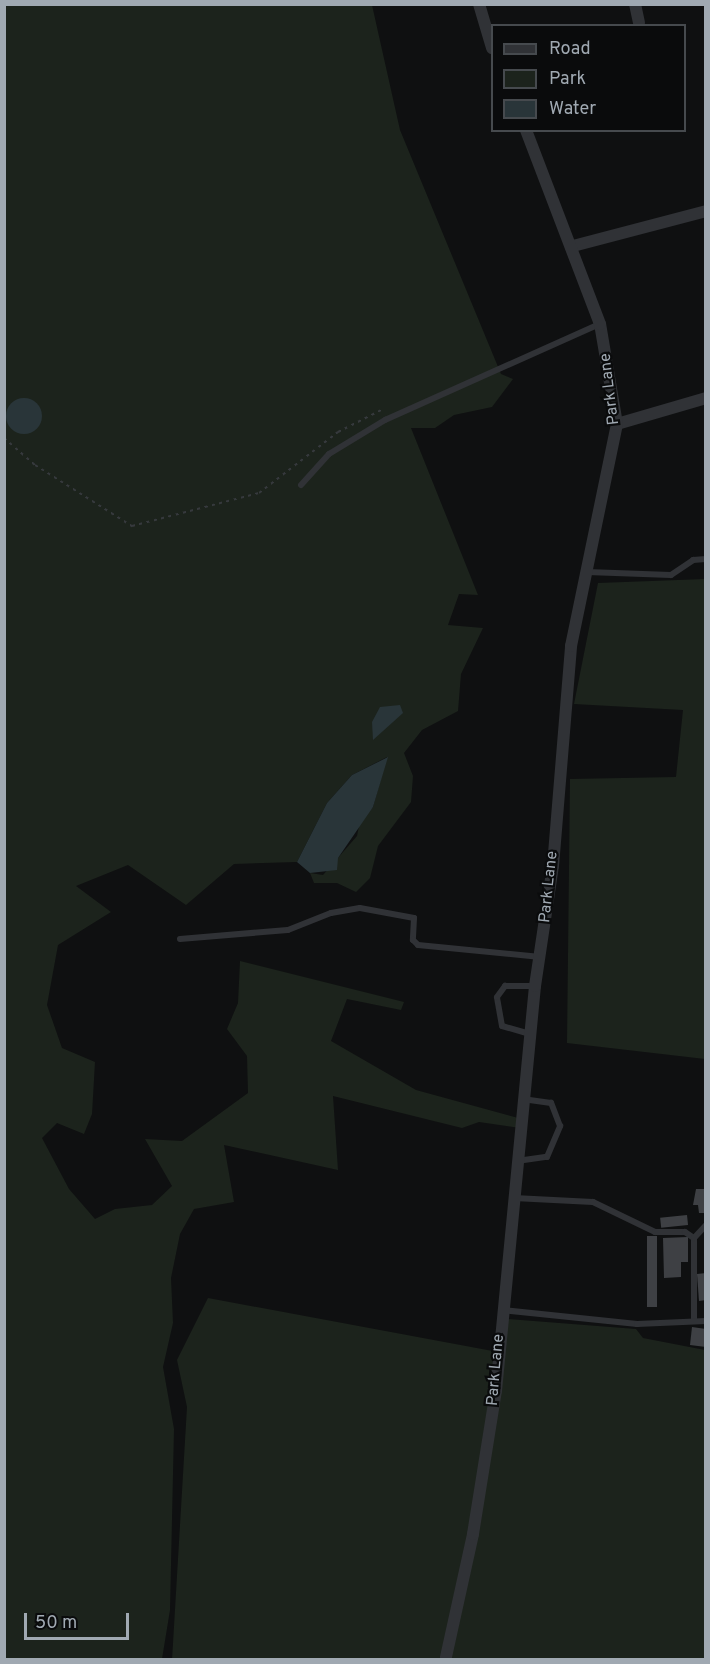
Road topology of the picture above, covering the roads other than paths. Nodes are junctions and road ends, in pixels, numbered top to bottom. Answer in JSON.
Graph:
{"nodes":[{"id":1,"x":479,"y":4,"type":"edge"},
{"id":2,"x":635,"y":4,"type":"edge"},
{"id":3,"x":639,"y":23,"type":"dead end"},
{"id":4,"x":491,"y":45,"type":"edge"},
{"id":5,"x":527,"y":132,"type":"edge"},
{"id":6,"x":705,"y":212,"type":"edge"},
{"id":7,"x":573,"y":246,"type":"junction"},
{"id":8,"x":600,"y":324,"type":"junction"},
{"id":9,"x":705,"y":398,"type":"edge"},
{"id":10,"x":617,"y":424,"type":"junction"},
{"id":11,"x":301,"y":485,"type":"dead end"},
{"id":12,"x":705,"y":559,"type":"edge"},
{"id":13,"x":587,"y":572,"type":"junction"},
{"id":14,"x":180,"y":939,"type":"dead end"},
{"id":15,"x":540,"y":957,"type":"junction"},
{"id":16,"x":535,"y":986,"type":"junction"},
{"id":17,"x":530,"y":1034,"type":"junction"},
{"id":18,"x":524,"y":1099,"type":"junction"},
{"id":19,"x":518,"y":1161,"type":"junction"},
{"id":20,"x":513,"y":1198,"type":"junction"},
{"id":21,"x":705,"y":1225,"type":"edge"},
{"id":22,"x":694,"y":1238,"type":"junction"},
{"id":23,"x":502,"y":1310,"type":"junction"},
{"id":24,"x":694,"y":1320,"type":"junction"},
{"id":25,"x":705,"y":1321,"type":"edge"},
{"id":26,"x":446,"y":1657,"type":"dead end"}],
"edges":[{"from":1,"to":4,"type":"street"},
{"from":2,"to":3,"type":"street"},
{"from":5,"to":7,"type":"street","name":"Park Lane"},
{"from":6,"to":7,"type":"street"},
{"from":7,"to":8,"type":"street","name":"Park Lane"},
{"from":8,"to":10,"type":"street","name":"Park Lane"},
{"from":8,"to":11,"type":"lane"},
{"from":9,"to":10,"type":"street"},
{"from":10,"to":13,"type":"street","name":"Park Lane"},
{"from":12,"to":13,"type":"lane"},
{"from":13,"to":15,"type":"street","name":"Park Lane"},
{"from":14,"to":15,"type":"lane"},
{"from":15,"to":16,"type":"street","name":"Park Lane"},
{"from":16,"to":17,"type":"street","name":"Park Lane"},
{"from":16,"to":17,"type":"lane"},
{"from":17,"to":18,"type":"street","name":"Park Lane"},
{"from":18,"to":19,"type":"street","name":"Park Lane"},
{"from":18,"to":19,"type":"lane"},
{"from":19,"to":20,"type":"street","name":"Park Lane"},
{"from":20,"to":22,"type":"lane"},
{"from":20,"to":23,"type":"street","name":"Park Lane"},
{"from":21,"to":22,"type":"lane"},
{"from":22,"to":24,"type":"lane"},
{"from":23,"to":24,"type":"lane"},
{"from":23,"to":26,"type":"street","name":"Park Lane"},
{"from":24,"to":25,"type":"lane"}]}
